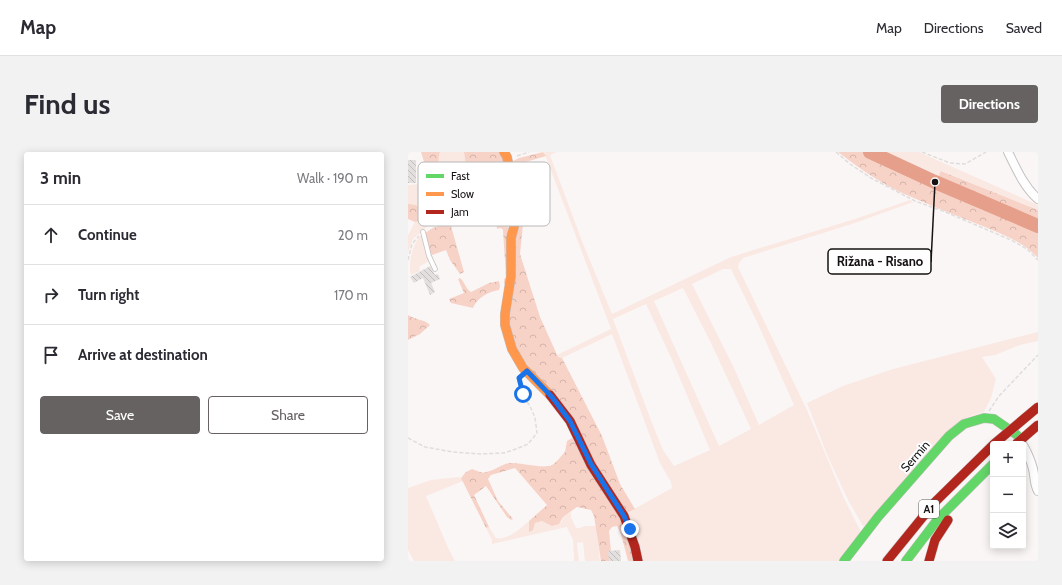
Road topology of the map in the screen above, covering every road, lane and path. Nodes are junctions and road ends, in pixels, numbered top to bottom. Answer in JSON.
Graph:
{"nodes":[{"id":1,"x":529,"y":152,"type":"edge"},
{"id":2,"x":836,"y":152,"type":"edge"},
{"id":3,"x":922,"y":152,"type":"edge"},
{"id":4,"x":986,"y":152,"type":"edge"},
{"id":5,"x":1008,"y":152,"type":"edge"},
{"id":6,"x":506,"y":156,"type":"edge"},
{"id":7,"x":1038,"y":199,"type":"edge"},
{"id":8,"x":514,"y":226,"type":"edge"},
{"id":9,"x":423,"y":232,"type":"joint"},
{"id":10,"x":408,"y":260,"type":"edge"},
{"id":11,"x":1038,"y":260,"type":"edge"},
{"id":12,"x":435,"y":269,"type":"dead end"},
{"id":13,"x":1038,"y":355,"type":"edge"},
{"id":14,"x":527,"y":371,"type":"junction"},
{"id":15,"x":1038,"y":407,"type":"edge"},
{"id":16,"x":987,"y":418,"type":"junction"},
{"id":17,"x":1038,"y":425,"type":"edge"},
{"id":18,"x":408,"y":438,"type":"edge"},
{"id":19,"x":998,"y":441,"type":"edge"},
{"id":20,"x":1019,"y":441,"type":"edge"},
{"id":21,"x":1020,"y":441,"type":"edge"},
{"id":22,"x":990,"y":448,"type":"edge"},
{"id":23,"x":1026,"y":450,"type":"edge"},
{"id":24,"x":990,"y":467,"type":"edge"},
{"id":25,"x":1038,"y":491,"type":"edge"},
{"id":26,"x":966,"y":493,"type":"junction"},
{"id":27,"x":953,"y":511,"type":"junction"},
{"id":28,"x":638,"y":561,"type":"edge"},
{"id":29,"x":844,"y":561,"type":"edge"},
{"id":30,"x":887,"y":561,"type":"edge"},
{"id":31,"x":906,"y":561,"type":"edge"},
{"id":32,"x":929,"y":561,"type":"edge"},
{"id":33,"x":935,"y":561,"type":"edge"}],
"edges":[{"from":1,"to":6,"type":"path"},
{"from":2,"to":11,"type":"path"},
{"from":3,"to":4,"type":"path"},
{"from":5,"to":7,"type":"street"},
{"from":8,"to":14,"type":"main road"},
{"from":9,"to":10,"type":"path"},
{"from":9,"to":12,"type":"lane"},
{"from":13,"to":16,"type":"path"},
{"from":14,"to":18,"type":"path"},
{"from":14,"to":28,"type":"main road"},
{"from":15,"to":19,"type":"main road","number":"A1","bridge":true},
{"from":16,"to":21,"type":"main road"},
{"from":16,"to":29,"type":"main road","name":"Sermin"},
{"from":17,"to":20,"type":"main road","bridge":true},
{"from":22,"to":30,"type":"main road","number":"A1"},
{"from":23,"to":25,"type":"street"},
{"from":24,"to":26,"type":"main road","number":"A1"},
{"from":26,"to":27,"type":"main road"},
{"from":26,"to":31,"type":"main road","number":"A1"},
{"from":27,"to":32,"type":"main road"},
{"from":27,"to":33,"type":"main road"}]}
